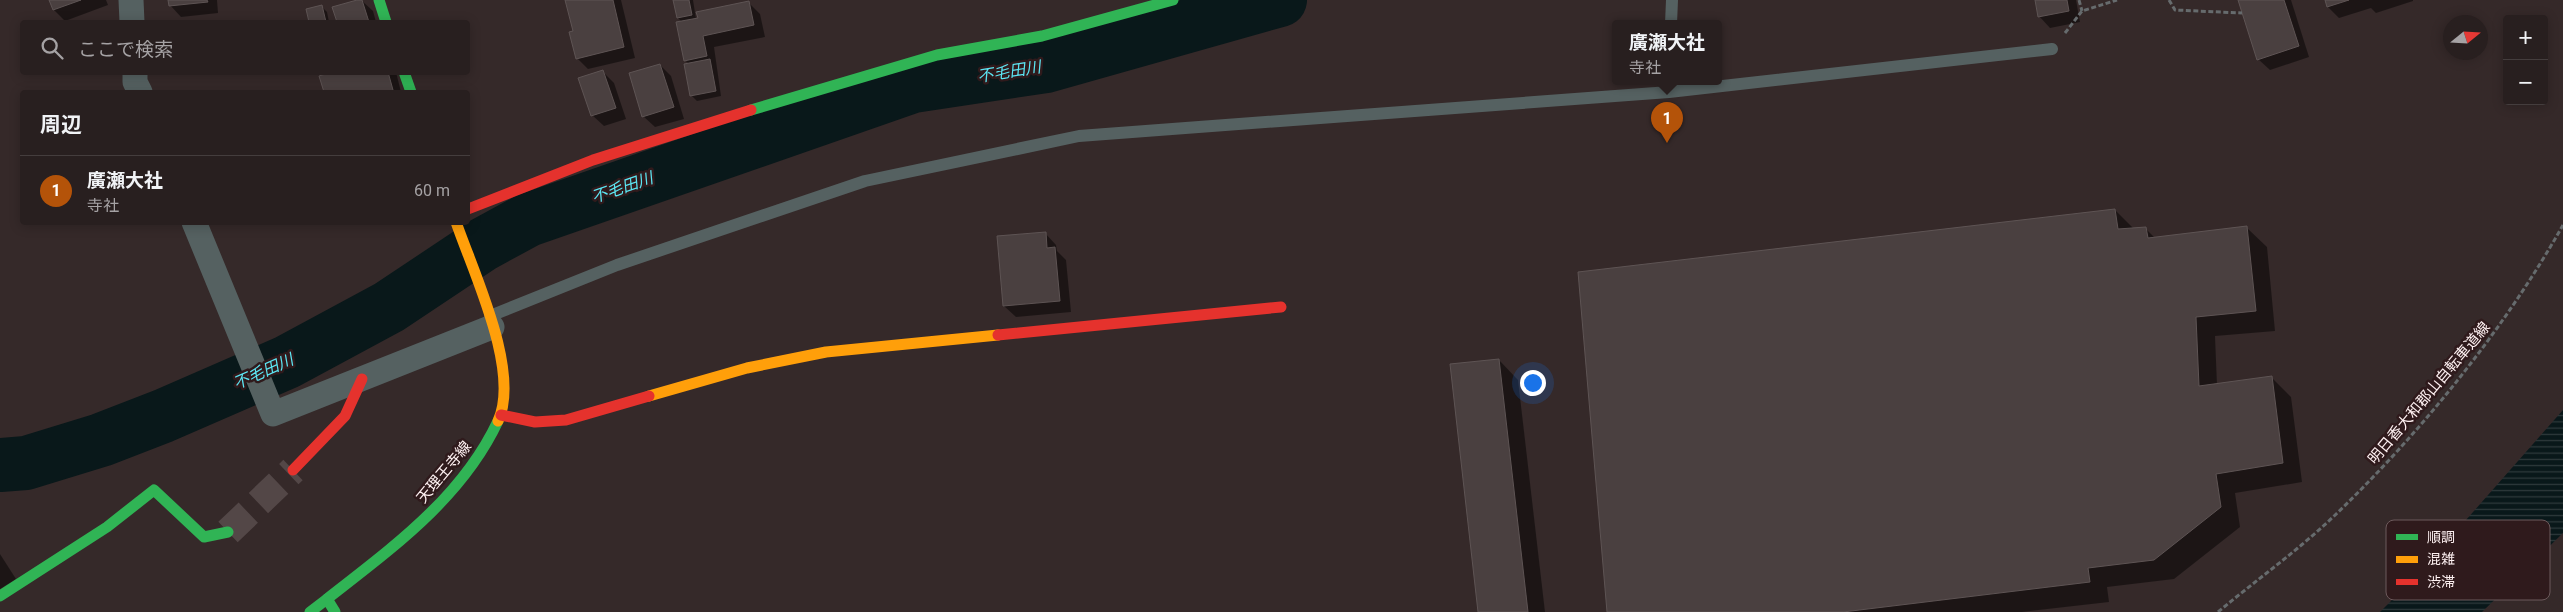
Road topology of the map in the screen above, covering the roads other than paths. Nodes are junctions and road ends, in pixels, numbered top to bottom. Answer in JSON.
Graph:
{"nodes":[{"id":1,"x":131,"y":0,"type":"edge"},
{"id":2,"x":379,"y":0,"type":"edge"},
{"id":3,"x":1173,"y":0,"type":"edge"},
{"id":4,"x":1672,"y":0,"type":"edge"},
{"id":5,"x":132,"y":20,"type":"edge"},
{"id":6,"x":385,"y":20,"type":"edge"},
{"id":7,"x":1671,"y":20,"type":"edge"},
{"id":8,"x":2052,"y":49,"type":"road end"},
{"id":9,"x":136,"y":75,"type":"edge"},
{"id":10,"x":405,"y":75,"type":"edge"},
{"id":11,"x":1722,"y":82,"type":"edge"},
{"id":12,"x":1689,"y":85,"type":"edge"},
{"id":13,"x":1669,"y":87,"type":"edge"},
{"id":14,"x":140,"y":90,"type":"edge"},
{"id":15,"x":410,"y":90,"type":"edge"},
{"id":16,"x":470,"y":208,"type":"edge"},
{"id":17,"x":195,"y":225,"type":"edge"},
{"id":18,"x":458,"y":227,"type":"edge"},
{"id":19,"x":1282,"y":307,"type":"dead end"},
{"id":20,"x":491,"y":321,"type":"junction"},
{"id":21,"x":362,"y":378,"type":"junction"},
{"id":22,"x":501,"y":415,"type":"junction"},
{"id":23,"x":293,"y":470,"type":"tunnel mouth"},
{"id":24,"x":228,"y":532,"type":"tunnel mouth"},
{"id":25,"x":0,"y":596,"type":"edge"},
{"id":26,"x":327,"y":599,"type":"junction"},
{"id":27,"x":310,"y":612,"type":"edge"},
{"id":28,"x":335,"y":612,"type":"edge"}],
"edges":[{"from":1,"to":5,"type":"street"},
{"from":2,"to":6,"type":"street"},
{"from":3,"to":16,"type":"street"},
{"from":4,"to":7,"type":"lane"},
{"from":8,"to":11,"type":"lane"},
{"from":9,"to":14,"type":"street"},
{"from":10,"to":15,"type":"street"},
{"from":12,"to":13,"type":"lane"},
{"from":13,"to":20,"type":"lane"},
{"from":17,"to":21,"type":"street"},
{"from":18,"to":20,"type":"street","name":"天理王寺線"},
{"from":19,"to":22,"type":"street"},
{"from":20,"to":21,"type":"street"},
{"from":20,"to":22,"type":"street","name":"天理王寺線"},
{"from":21,"to":23,"type":"street"},
{"from":22,"to":26,"type":"street","name":"天理王寺線"},
{"from":24,"to":25,"type":"street"},
{"from":26,"to":27,"type":"street","name":"天理王寺線"},
{"from":26,"to":28,"type":"street"}]}
